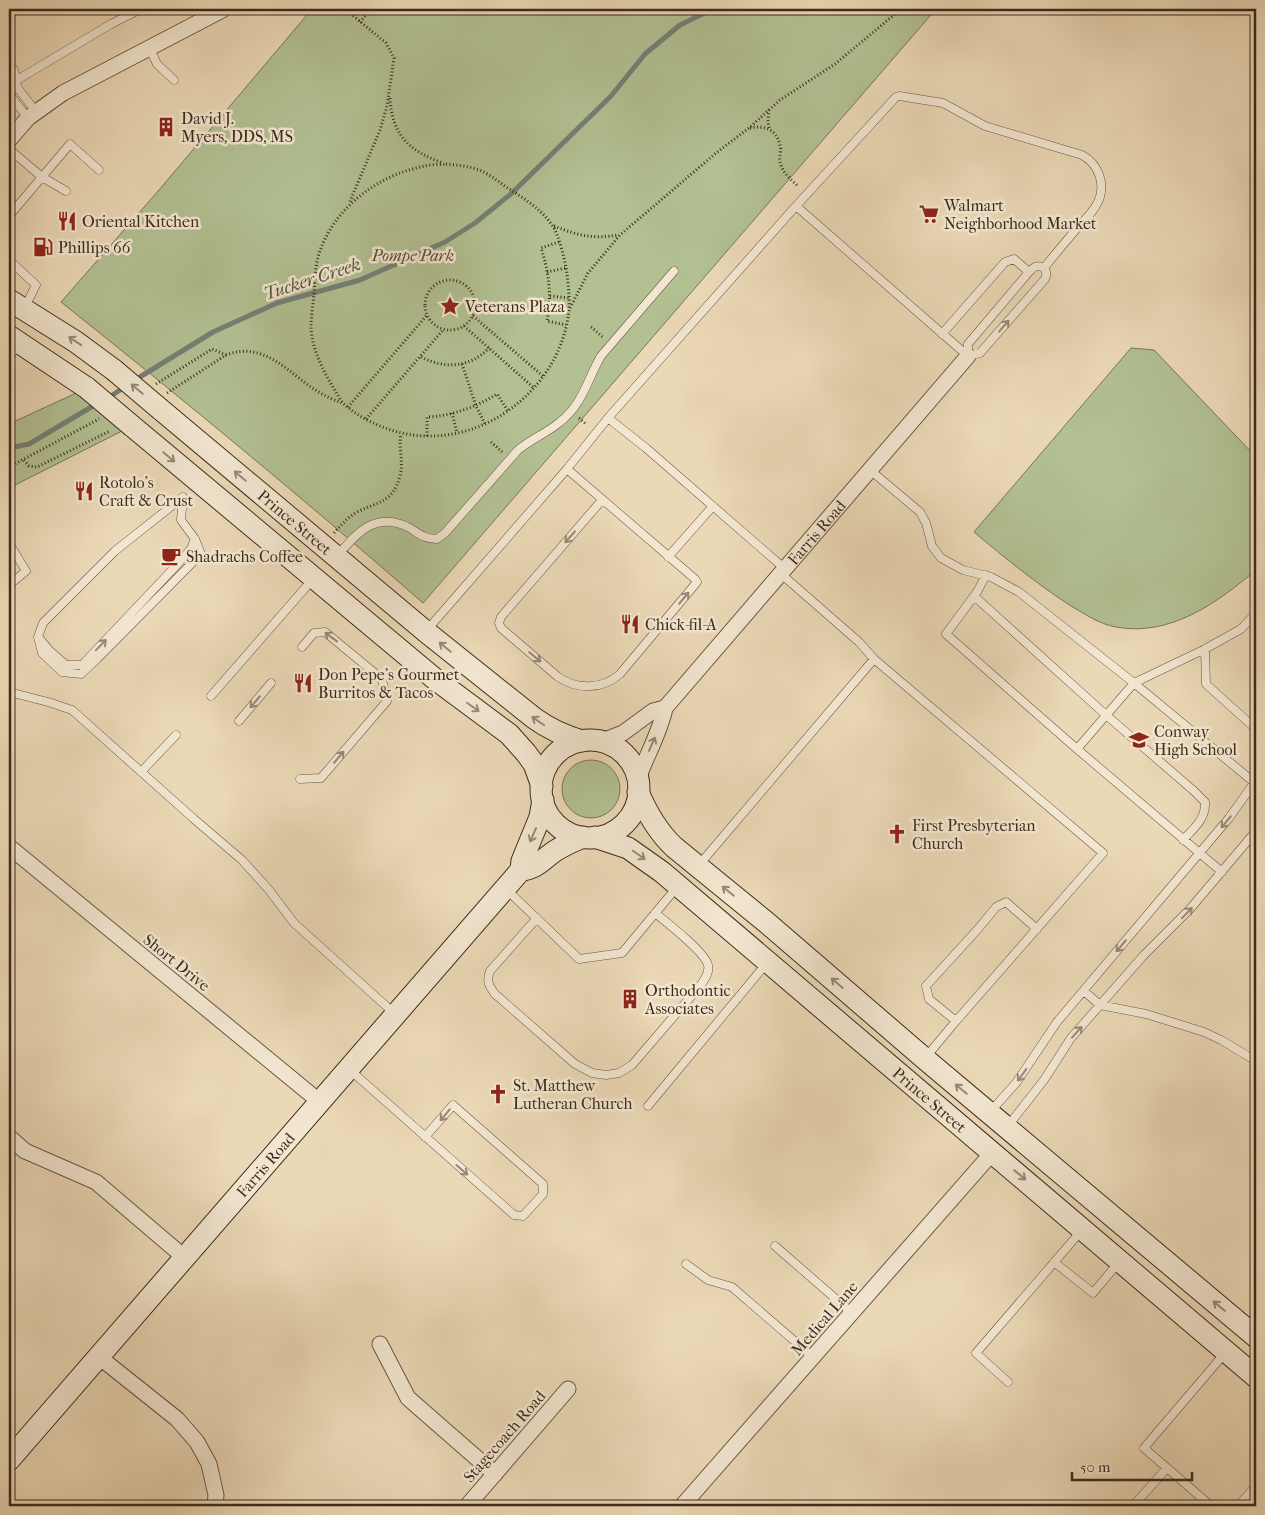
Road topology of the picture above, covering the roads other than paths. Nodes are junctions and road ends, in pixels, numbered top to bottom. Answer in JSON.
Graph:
{"nodes":[{"id":1,"x":141,"y":9,"type":"edge"},
{"id":2,"x":224,"y":9,"type":"edge"},
{"id":3,"x":148,"y":47,"type":"junction"},
{"id":4,"x":9,"y":62,"type":"edge"},
{"id":5,"x":17,"y":80,"type":"junction"},
{"id":6,"x":174,"y":80,"type":"dead end"},
{"id":7,"x":9,"y":94,"type":"edge"},
{"id":8,"x":32,"y":115,"type":"junction"},
{"id":9,"x":9,"y":140,"type":"edge"},
{"id":10,"x":9,"y":149,"type":"edge"},
{"id":11,"x":99,"y":170,"type":"dead end"},
{"id":12,"x":42,"y":177,"type":"junction"},
{"id":13,"x":66,"y":191,"type":"dead end"},
{"id":14,"x":796,"y":206,"type":"junction"},
{"id":15,"x":9,"y":216,"type":"edge"},
{"id":16,"x":9,"y":260,"type":"edge"},
{"id":17,"x":1044,"y":268,"type":"junction"},
{"id":18,"x":674,"y":271,"type":"dead end"},
{"id":19,"x":1029,"y":272,"type":"junction"},
{"id":20,"x":16,"y":304,"type":"edge"},
{"id":21,"x":942,"y":334,"type":"junction"},
{"id":22,"x":12,"y":346,"type":"edge"},
{"id":23,"x":968,"y":356,"type":"junction"},
{"id":24,"x":608,"y":418,"type":"junction"},
{"id":25,"x":567,"y":469,"type":"junction"},
{"id":26,"x":870,"y":470,"type":"junction"},
{"id":27,"x":602,"y":500,"type":"junction"},
{"id":28,"x":713,"y":506,"type":"junction"},
{"id":29,"x":195,"y":539,"type":"junction"},
{"id":30,"x":9,"y":544,"type":"edge"},
{"id":31,"x":336,"y":557,"type":"junction"},
{"id":32,"x":668,"y":557,"type":"junction"},
{"id":33,"x":782,"y":570,"type":"junction"},
{"id":34,"x":986,"y":575,"type":"junction"},
{"id":35,"x":314,"y":578,"type":"junction"},
{"id":36,"x":9,"y":585,"type":"edge"},
{"id":37,"x":974,"y":596,"type":"junction"},
{"id":38,"x":1256,"y":613,"type":"edge"},
{"id":39,"x":426,"y":631,"type":"junction"},
{"id":40,"x":38,"y":636,"type":"junction"},
{"id":41,"x":302,"y":647,"type":"dead end"},
{"id":42,"x":1205,"y":648,"type":"junction"},
{"id":43,"x":874,"y":659,"type":"junction"},
{"id":44,"x":271,"y":683,"type":"dead end"},
{"id":45,"x":1134,"y":683,"type":"junction"},
{"id":46,"x":9,"y":692,"type":"edge"},
{"id":47,"x":211,"y":696,"type":"dead end"},
{"id":48,"x":665,"y":708,"type":"junction"},
{"id":49,"x":1106,"y":715,"type":"junction"},
{"id":50,"x":239,"y":721,"type":"dead end"},
{"id":51,"x":1256,"y":729,"type":"edge"},
{"id":52,"x":176,"y":735,"type":"dead end"},
{"id":53,"x":591,"y":741,"type":"junction"},
{"id":54,"x":1077,"y":749,"type":"junction"},
{"id":55,"x":141,"y":772,"type":"junction"},
{"id":56,"x":300,"y":779,"type":"dead end"},
{"id":57,"x":1255,"y":784,"type":"edge"},
{"id":58,"x":638,"y":786,"type":"junction"},
{"id":59,"x":542,"y":793,"type":"junction"},
{"id":60,"x":1256,"y":831,"type":"edge"},
{"id":61,"x":589,"y":837,"type":"junction"},
{"id":62,"x":1183,"y":840,"type":"junction"},
{"id":63,"x":12,"y":849,"type":"dead end"},
{"id":64,"x":1199,"y":853,"type":"junction"},
{"id":65,"x":698,"y":867,"type":"junction"},
{"id":66,"x":521,"y":870,"type":"junction"},
{"id":67,"x":1222,"y":872,"type":"junction"},
{"id":68,"x":678,"y":886,"type":"junction"},
{"id":69,"x":506,"y":889,"type":"junction"},
{"id":70,"x":655,"y":913,"type":"junction"},
{"id":71,"x":537,"y":918,"type":"junction"},
{"id":72,"x":1037,"y":929,"type":"junction"},
{"id":73,"x":768,"y":962,"type":"junction"},
{"id":74,"x":1084,"y":991,"type":"junction"},
{"id":75,"x":1100,"y":1006,"type":"junction"},
{"id":76,"x":396,"y":1015,"type":"junction"},
{"id":77,"x":956,"y":1021,"type":"junction"},
{"id":78,"x":925,"y":1059,"type":"junction"},
{"id":79,"x":1256,"y":1061,"type":"edge"},
{"id":80,"x":349,"y":1069,"type":"junction"},
{"id":81,"x":320,"y":1102,"type":"junction"},
{"id":82,"x":648,"y":1106,"type":"dead end"},
{"id":83,"x":990,"y":1113,"type":"junction"},
{"id":84,"x":1007,"y":1127,"type":"junction"},
{"id":85,"x":9,"y":1137,"type":"edge"},
{"id":86,"x":425,"y":1138,"type":"junction"},
{"id":87,"x":993,"y":1152,"type":"junction"},
{"id":88,"x":1107,"y":1212,"type":"junction"},
{"id":89,"x":1083,"y":1229,"type":"junction"},
{"id":90,"x":775,"y":1246,"type":"dead end"},
{"id":91,"x":184,"y":1257,"type":"junction"},
{"id":92,"x":1120,"y":1260,"type":"junction"},
{"id":93,"x":1054,"y":1262,"type":"junction"},
{"id":94,"x":686,"y":1264,"type":"dead end"},
{"id":95,"x":1142,"y":1278,"type":"junction"},
{"id":96,"x":852,"y":1313,"type":"junction"},
{"id":97,"x":1256,"y":1338,"type":"edge"},
{"id":98,"x":380,"y":1344,"type":"dead end"},
{"id":99,"x":1227,"y":1351,"type":"junction"},
{"id":100,"x":98,"y":1356,"type":"junction"},
{"id":101,"x":813,"y":1357,"type":"junction"},
{"id":102,"x":1256,"y":1363,"type":"edge"},
{"id":103,"x":1256,"y":1377,"type":"edge"},
{"id":104,"x":1008,"y":1382,"type":"dead end"},
{"id":105,"x":568,"y":1389,"type":"dead end"},
{"id":106,"x":9,"y":1460,"type":"edge"},
{"id":107,"x":1167,"y":1468,"type":"junction"},
{"id":108,"x":495,"y":1474,"type":"junction"},
{"id":109,"x":1256,"y":1486,"type":"edge"},
{"id":110,"x":215,"y":1506,"type":"edge"},
{"id":111,"x":466,"y":1506,"type":"edge"},
{"id":112,"x":682,"y":1506,"type":"edge"},
{"id":113,"x":1133,"y":1506,"type":"edge"},
{"id":114,"x":1211,"y":1506,"type":"edge"},
{"id":115,"x":1238,"y":1506,"type":"edge"}],
"edges":[{"from":1,"to":5,"type":"lane"},
{"from":2,"to":3,"type":"street"},
{"from":3,"to":6,"type":"lane"},
{"from":3,"to":8,"type":"street"},
{"from":4,"to":5,"type":"lane"},
{"from":5,"to":8,"type":"lane"},
{"from":7,"to":8,"type":"lane"},
{"from":8,"to":9,"type":"street"},
{"from":10,"to":12,"type":"lane"},
{"from":11,"to":12,"type":"lane"},
{"from":12,"to":13,"type":"lane"},
{"from":12,"to":15,"type":"lane"},
{"from":14,"to":17,"type":"lane"},
{"from":14,"to":21,"type":"lane"},
{"from":14,"to":24,"type":"lane"},
{"from":16,"to":20,"type":"lane"},
{"from":17,"to":19,"type":"lane"},
{"from":23,"to":17,"type":"lane","one_way":true},
{"from":18,"to":31,"type":"lane"},
{"from":19,"to":21,"type":"lane"},
{"from":19,"to":23,"type":"lane"},
{"from":31,"to":20,"type":"main road","name":"Prince Street","one_way":true,"bridge":true},
{"from":21,"to":23,"type":"lane"},
{"from":22,"to":35,"type":"main road","name":"Prince Street","one_way":true,"bridge":true},
{"from":23,"to":26,"type":"street","name":"Farris Road"},
{"from":24,"to":25,"type":"lane"},
{"from":24,"to":28,"type":"lane"},
{"from":25,"to":27,"type":"lane"},
{"from":25,"to":39,"type":"lane"},
{"from":26,"to":33,"type":"street","name":"Farris Road"},
{"from":26,"to":34,"type":"lane"},
{"from":27,"to":32,"type":"lane"},
{"from":27,"to":32,"type":"lane","one_way":true},
{"from":28,"to":32,"type":"lane"},
{"from":28,"to":33,"type":"lane"},
{"from":40,"to":29,"type":"lane","one_way":true},
{"from":29,"to":40,"type":"lane"},
{"from":29,"to":40,"type":"lane"},
{"from":30,"to":36,"type":"lane"},
{"from":31,"to":39,"type":"main road","name":"Prince Street"},
{"from":33,"to":43,"type":"lane"},
{"from":33,"to":48,"type":"street","name":"Farris Road"},
{"from":34,"to":37,"type":"lane"},
{"from":34,"to":45,"type":"lane"},
{"from":35,"to":47,"type":"lane"},
{"from":35,"to":59,"type":"main road","name":"Prince Street","one_way":true},
{"from":37,"to":49,"type":"lane"},
{"from":37,"to":54,"type":"lane"},
{"from":38,"to":42,"type":"lane"},
{"from":53,"to":39,"type":"main road","name":"Prince Street","one_way":true},
{"from":56,"to":41,"type":"lane","one_way":true},
{"from":42,"to":45,"type":"lane"},
{"from":42,"to":51,"type":"lane"},
{"from":43,"to":65,"type":"lane"},
{"from":43,"to":72,"type":"lane"},
{"from":44,"to":50,"type":"lane","one_way":true},
{"from":45,"to":49,"type":"lane"},
{"from":45,"to":57,"type":"lane"},
{"from":46,"to":55,"type":"lane"},
{"from":48,"to":53,"type":"street","name":"Farris Road"},
{"from":58,"to":48,"type":"street","name":"Farris Road","one_way":true},
{"from":49,"to":54,"type":"lane"},
{"from":49,"to":62,"type":"lane"},
{"from":52,"to":55,"type":"lane"},
{"from":53,"to":58,"type":"main road"},
{"from":53,"to":59,"type":"main road"},
{"from":54,"to":62,"type":"lane"},
{"from":55,"to":76,"type":"lane"},
{"from":57,"to":64,"type":"lane","one_way":true},
{"from":58,"to":61,"type":"main road"},
{"from":58,"to":65,"type":"main road","name":"Prince Street"},
{"from":59,"to":61,"type":"main road"},
{"from":59,"to":66,"type":"main road","name":"Farris Road","one_way":true},
{"from":60,"to":67,"type":"lane"},
{"from":61,"to":66,"type":"main road","name":"Farris Road"},
{"from":61,"to":68,"type":"main road","name":"Prince Street","one_way":true},
{"from":62,"to":64,"type":"lane"},
{"from":63,"to":81,"type":"street","name":"Short Drive"},
{"from":64,"to":67,"type":"lane"},
{"from":64,"to":74,"type":"lane","one_way":true},
{"from":78,"to":65,"type":"main road","name":"Prince Street","one_way":true},
{"from":66,"to":69,"type":"main road","name":"Farris Road"},
{"from":75,"to":67,"type":"lane","one_way":true},
{"from":68,"to":70,"type":"lane"},
{"from":68,"to":73,"type":"main road","name":"Prince Street"},
{"from":69,"to":71,"type":"lane"},
{"from":69,"to":76,"type":"main road","name":"Farris Road"},
{"from":70,"to":71,"type":"lane"},
{"from":70,"to":71,"type":"lane"},
{"from":72,"to":77,"type":"lane"},
{"from":72,"to":77,"type":"lane"},
{"from":73,"to":78,"type":"main road"},
{"from":73,"to":82,"type":"lane"},
{"from":73,"to":87,"type":"main road","name":"Prince Street"},
{"from":74,"to":75,"type":"lane"},
{"from":74,"to":83,"type":"lane","one_way":true},
{"from":75,"to":79,"type":"lane"},
{"from":84,"to":75,"type":"lane","one_way":true},
{"from":76,"to":80,"type":"main road","name":"Farris Road"},
{"from":77,"to":78,"type":"lane"},
{"from":83,"to":78,"type":"main road","name":"Prince Street","one_way":true},
{"from":80,"to":81,"type":"main road","name":"Farris Road"},
{"from":80,"to":86,"type":"lane"},
{"from":81,"to":91,"type":"main road","name":"Farris Road"},
{"from":83,"to":84,"type":"main road","name":"Prince Street"},
{"from":84,"to":88,"type":"main road","name":"Prince Street"},
{"from":85,"to":91,"type":"street"},
{"from":86,"to":86,"type":"lane","one_way":true},
{"from":87,"to":88,"type":"main road"},
{"from":87,"to":89,"type":"main road","name":"Prince Street","one_way":true},
{"from":87,"to":96,"type":"street","name":"Medical Lane"},
{"from":97,"to":88,"type":"main road","name":"Prince Street","one_way":true},
{"from":89,"to":92,"type":"main road","name":"Prince Street"},
{"from":89,"to":93,"type":"lane"},
{"from":90,"to":96,"type":"lane"},
{"from":91,"to":100,"type":"main road","name":"Farris Road"},
{"from":92,"to":93,"type":"lane"},
{"from":92,"to":95,"type":"main road","name":"Prince Street"},
{"from":93,"to":104,"type":"lane"},
{"from":94,"to":101,"type":"lane"},
{"from":95,"to":99,"type":"main road","name":"Prince Street"},
{"from":95,"to":102,"type":"main road"},
{"from":96,"to":101,"type":"street","name":"Medical Lane"},
{"from":98,"to":108,"type":"street"},
{"from":99,"to":103,"type":"main road","name":"Prince Street"},
{"from":99,"to":107,"type":"lane"},
{"from":100,"to":106,"type":"main road","name":"Farris Road"},
{"from":100,"to":110,"type":"street"},
{"from":101,"to":112,"type":"street","name":"Medical Lane"},
{"from":105,"to":108,"type":"street","name":"Stagecoach Road"},
{"from":107,"to":113,"type":"lane"},
{"from":107,"to":114,"type":"lane"},
{"from":108,"to":111,"type":"street","name":"Stagecoach Road"},
{"from":109,"to":115,"type":"lane"}]}
